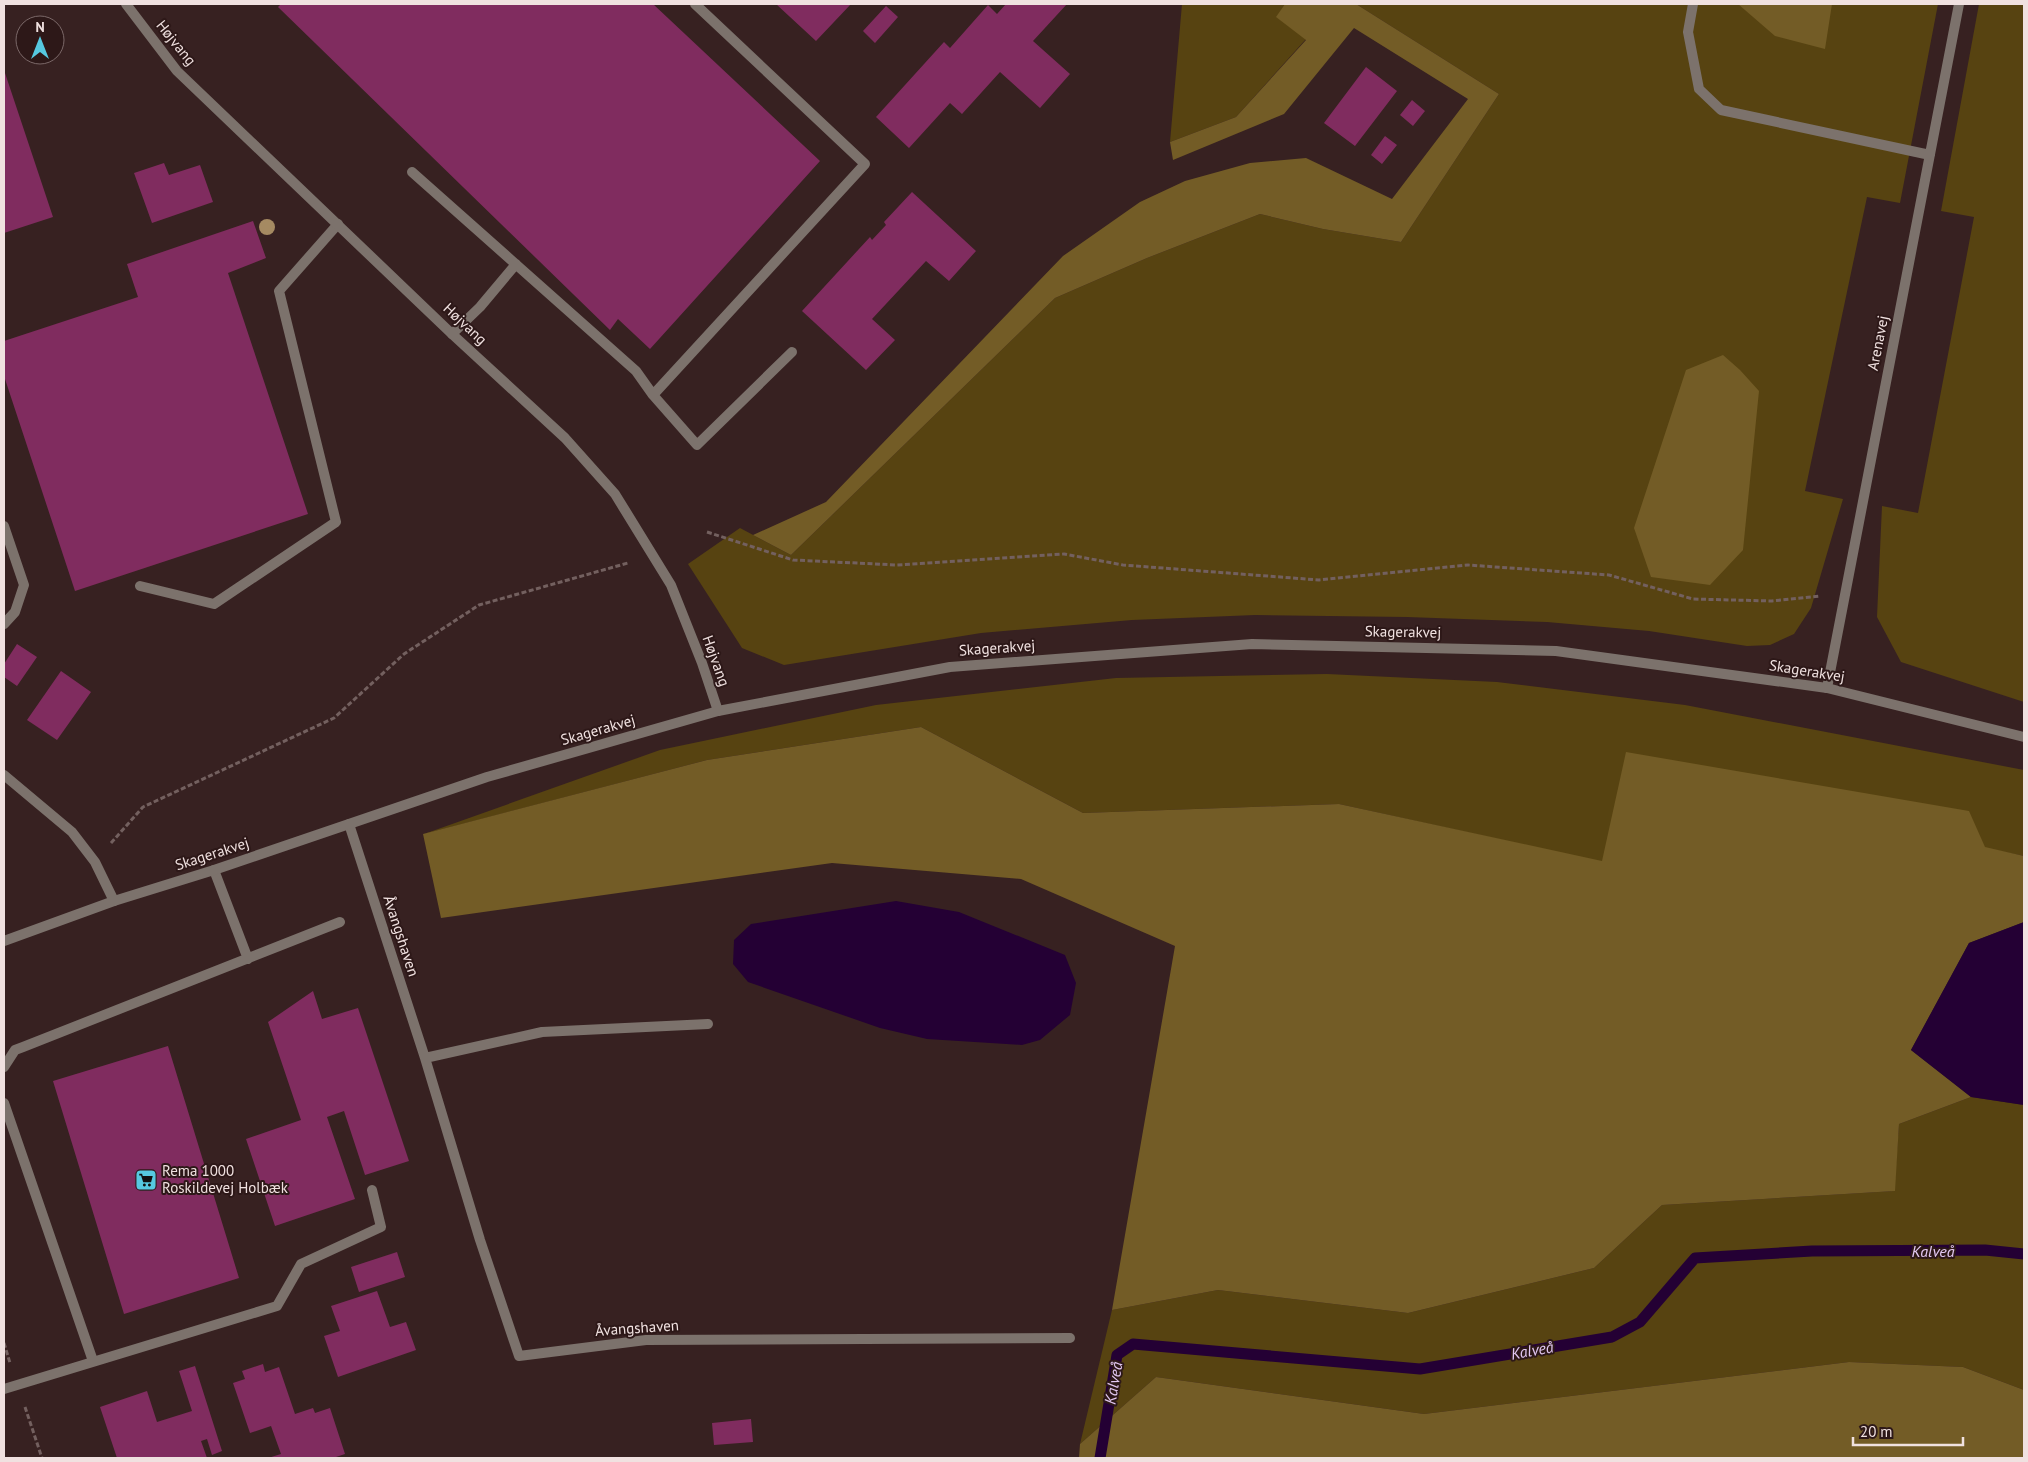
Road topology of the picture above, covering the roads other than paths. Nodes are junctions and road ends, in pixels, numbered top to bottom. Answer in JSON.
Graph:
{"nodes":[{"id":1,"x":126,"y":4,"type":"edge"},
{"id":2,"x":695,"y":4,"type":"edge"},
{"id":3,"x":1693,"y":4,"type":"edge"},
{"id":4,"x":1959,"y":4,"type":"edge"},
{"id":5,"x":1930,"y":155,"type":"junction"},
{"id":6,"x":412,"y":172,"type":"dead end"},
{"id":7,"x":338,"y":224,"type":"junction"},
{"id":8,"x":516,"y":264,"type":"junction"},
{"id":9,"x":452,"y":334,"type":"junction"},
{"id":10,"x":792,"y":352,"type":"dead end"},
{"id":11,"x":653,"y":395,"type":"junction"},
{"id":12,"x":4,"y":526,"type":"edge"},
{"id":13,"x":140,"y":586,"type":"dead end"},
{"id":14,"x":4,"y":624,"type":"edge"},
{"id":15,"x":1827,"y":688,"type":"junction"},
{"id":16,"x":718,"y":711,"type":"junction"},
{"id":17,"x":2024,"y":737,"type":"edge"},
{"id":18,"x":4,"y":775,"type":"edge"},
{"id":19,"x":349,"y":824,"type":"junction"},
{"id":20,"x":214,"y":870,"type":"junction"},
{"id":21,"x":114,"y":901,"type":"junction"},
{"id":22,"x":340,"y":922,"type":"dead end"},
{"id":23,"x":4,"y":941,"type":"edge"},
{"id":24,"x":248,"y":959,"type":"junction"},
{"id":25,"x":708,"y":1024,"type":"dead end"},
{"id":26,"x":425,"y":1058,"type":"junction"},
{"id":27,"x":4,"y":1067,"type":"edge"},
{"id":28,"x":4,"y":1103,"type":"edge"},
{"id":29,"x":372,"y":1190,"type":"dead end"},
{"id":30,"x":1070,"y":1338,"type":"dead end"},
{"id":31,"x":93,"y":1361,"type":"junction"},
{"id":32,"x":4,"y":1389,"type":"edge"}],
"edges":[{"from":1,"to":7,"type":"street","name":"Højvang"},
{"from":2,"to":11,"type":"street"},
{"from":3,"to":5,"type":"street"},
{"from":4,"to":5,"type":"street","name":"Arenavej"},
{"from":5,"to":15,"type":"street","name":"Arenavej"},
{"from":6,"to":8,"type":"street"},
{"from":7,"to":9,"type":"street","name":"Højvang"},
{"from":7,"to":13,"type":"street"},
{"from":8,"to":9,"type":"street"},
{"from":8,"to":11,"type":"street"},
{"from":9,"to":16,"type":"street","name":"Højvang"},
{"from":10,"to":11,"type":"street"},
{"from":12,"to":14,"type":"street"},
{"from":15,"to":16,"type":"street","name":"Skagerakvej"},
{"from":15,"to":17,"type":"street","name":"Skagerakvej"},
{"from":16,"to":19,"type":"street","name":"Skagerakvej"},
{"from":18,"to":21,"type":"street"},
{"from":19,"to":20,"type":"street","name":"Skagerakvej"},
{"from":19,"to":26,"type":"street","name":"Åvangshaven"},
{"from":20,"to":21,"type":"street","name":"Skagerakvej"},
{"from":20,"to":24,"type":"street"},
{"from":21,"to":23,"type":"street","name":"Skagerakvej"},
{"from":22,"to":24,"type":"street"},
{"from":24,"to":27,"type":"street"},
{"from":25,"to":26,"type":"street"},
{"from":26,"to":30,"type":"street","name":"Åvangshaven"},
{"from":28,"to":31,"type":"street"},
{"from":29,"to":31,"type":"street"},
{"from":31,"to":32,"type":"street"}]}
